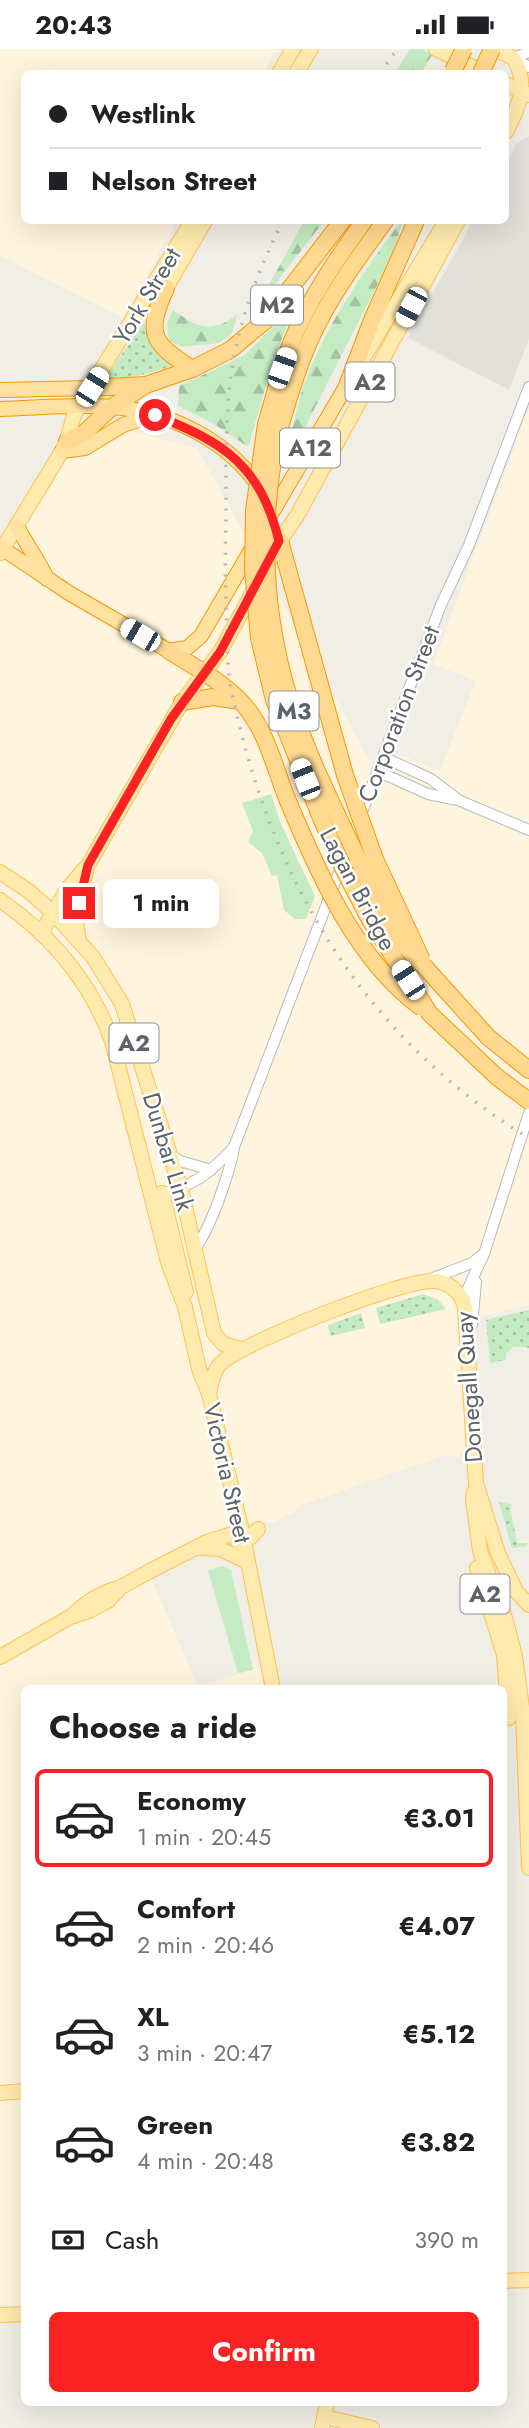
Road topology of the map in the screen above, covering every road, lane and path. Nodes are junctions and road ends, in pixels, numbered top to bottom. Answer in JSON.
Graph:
{"nodes":[{"id":1,"x":293,"y":49,"type":"edge"},
{"id":2,"x":311,"y":49,"type":"edge"},
{"id":3,"x":436,"y":49,"type":"edge"},
{"id":4,"x":464,"y":49,"type":"edge"},
{"id":5,"x":493,"y":49,"type":"edge"},
{"id":6,"x":529,"y":52,"type":"edge"},
{"id":7,"x":513,"y":58,"type":"junction"},
{"id":8,"x":529,"y":67,"type":"edge"},
{"id":9,"x":281,"y":70,"type":"edge"},
{"id":10,"x":298,"y":70,"type":"edge"},
{"id":11,"x":453,"y":70,"type":"edge"},
{"id":12,"x":477,"y":70,"type":"edge"},
{"id":13,"x":484,"y":70,"type":"edge"},
{"id":14,"x":509,"y":86,"type":"edge"},
{"id":15,"x":526,"y":94,"type":"edge"},
{"id":16,"x":524,"y":114,"type":"edge"},
{"id":17,"x":509,"y":128,"type":"edge"},
{"id":18,"x":190,"y":224,"type":"edge"},
{"id":19,"x":203,"y":224,"type":"edge"},
{"id":20,"x":340,"y":224,"type":"edge"},
{"id":21,"x":362,"y":224,"type":"edge"},
{"id":22,"x":382,"y":224,"type":"edge"},
{"id":23,"x":415,"y":224,"type":"edge"},
{"id":24,"x":444,"y":224,"type":"edge"},
{"id":25,"x":456,"y":224,"type":"edge"},
{"id":26,"x":166,"y":288,"type":"joint"},
{"id":27,"x":192,"y":369,"type":"junction"},
{"id":28,"x":348,"y":383,"type":"junction"},
{"id":29,"x":146,"y":385,"type":"junction"},
{"id":30,"x":92,"y":387,"type":"junction"},
{"id":31,"x":529,"y":387,"type":"edge"},
{"id":32,"x":0,"y":390,"type":"edge"},
{"id":33,"x":79,"y":407,"type":"junction"},
{"id":34,"x":112,"y":407,"type":"junction"},
{"id":35,"x":0,"y":409,"type":"edge"},
{"id":36,"x":155,"y":415,"type":"junction"},
{"id":37,"x":273,"y":425,"type":"junction"},
{"id":38,"x":65,"y":446,"type":"junction"},
{"id":39,"x":272,"y":512,"type":"junction"},
{"id":40,"x":18,"y":526,"type":"junction"},
{"id":41,"x":279,"y":541,"type":"junction"},
{"id":42,"x":1,"y":550,"type":"edge"},
{"id":43,"x":47,"y":579,"type":"junction"},
{"id":44,"x":169,"y":651,"type":"junction"},
{"id":45,"x":205,"y":673,"type":"junction"},
{"id":46,"x":240,"y":701,"type":"junction"},
{"id":47,"x":182,"y":702,"type":"junction"},
{"id":48,"x":383,"y":757,"type":"junction"},
{"id":49,"x":377,"y":771,"type":"junction"},
{"id":50,"x":458,"y":800,"type":"junction"},
{"id":51,"x":529,"y":830,"type":"edge"},
{"id":52,"x":88,"y":865,"type":"junction"},
{"id":53,"x":6,"y":875,"type":"edge"},
{"id":54,"x":0,"y":900,"type":"edge"},
{"id":55,"x":54,"y":914,"type":"junction"},
{"id":56,"x":42,"y":932,"type":"junction"},
{"id":57,"x":79,"y":941,"type":"junction"},
{"id":58,"x":424,"y":966,"type":"junction"},
{"id":59,"x":430,"y":1013,"type":"junction"},
{"id":60,"x":529,"y":1070,"type":"edge"},
{"id":61,"x":529,"y":1101,"type":"edge"},
{"id":62,"x":529,"y":1113,"type":"edge"},
{"id":63,"x":234,"y":1147,"type":"junction"},
{"id":64,"x":169,"y":1154,"type":"junction"},
{"id":65,"x":211,"y":1170,"type":"junction"},
{"id":66,"x":181,"y":1189,"type":"junction"},
{"id":67,"x":156,"y":1195,"type":"junction"},
{"id":68,"x":195,"y":1249,"type":"junction"},
{"id":69,"x":484,"y":1254,"type":"junction"},
{"id":70,"x":168,"y":1262,"type":"joint"},
{"id":71,"x":478,"y":1269,"type":"junction"},
{"id":72,"x":428,"y":1280,"type":"junction"},
{"id":73,"x":463,"y":1299,"type":"junction"},
{"id":74,"x":185,"y":1307,"type":"junction"},
{"id":75,"x":241,"y":1349,"type":"junction"},
{"id":76,"x":469,"y":1365,"type":"junction"},
{"id":77,"x":209,"y":1394,"type":"junction"},
{"id":78,"x":475,"y":1483,"type":"junction"},
{"id":79,"x":258,"y":1529,"type":"dead end"},
{"id":80,"x":243,"y":1536,"type":"junction"},
{"id":81,"x":197,"y":1547,"type":"junction"},
{"id":82,"x":220,"y":1549,"type":"junction"},
{"id":83,"x":248,"y":1562,"type":"junction"},
{"id":84,"x":529,"y":1605,"type":"edge"},
{"id":85,"x":0,"y":1657,"type":"edge"},
{"id":86,"x":272,"y":1685,"type":"edge"},
{"id":87,"x":516,"y":1716,"type":"edge"},
{"id":88,"x":527,"y":1747,"type":"edge"},
{"id":89,"x":529,"y":1868,"type":"edge"},
{"id":90,"x":21,"y":2091,"type":"edge"},
{"id":91,"x":0,"y":2093,"type":"edge"},
{"id":92,"x":529,"y":2280,"type":"edge"},
{"id":93,"x":507,"y":2281,"type":"edge"},
{"id":94,"x":21,"y":2313,"type":"edge"},
{"id":95,"x":0,"y":2315,"type":"edge"},
{"id":96,"x":327,"y":2419,"type":"edge"},
{"id":97,"x":372,"y":2428,"type":"edge"}],
"edges":[{"from":1,"to":9,"type":"main road"},
{"from":2,"to":10,"type":"main road"},
{"from":3,"to":12,"type":"main road"},
{"from":4,"to":11,"type":"highway","bridge":true},
{"from":5,"to":7,"type":"main road"},
{"from":5,"to":13,"type":"highway","bridge":true},
{"from":6,"to":7,"type":"street"},
{"from":7,"to":8,"type":"street"},
{"from":7,"to":15,"type":"main road"},
{"from":14,"to":15,"type":"main road"},
{"from":15,"to":16,"type":"main road"},
{"from":16,"to":17,"type":"main road"},
{"from":18,"to":30,"type":"main road","name":"York Street"},
{"from":19,"to":26,"type":"main road","name":"York Street"},
{"from":20,"to":27,"type":"highway","number":"M2"},
{"from":21,"to":37,"type":"highway","number":"M3"},
{"from":22,"to":37,"type":"highway","number":"M3"},
{"from":23,"to":28,"type":"highway"},
{"from":24,"to":28,"type":"main road","number":"A2"},
{"from":25,"to":41,"type":"main road","number":"A2"},
{"from":26,"to":27,"type":"highway"},
{"from":27,"to":29,"type":"highway"},
{"from":28,"to":39,"type":"highway","number":"A12"},
{"from":29,"to":30,"type":"highway"},
{"from":29,"to":34,"type":"highway"},
{"from":30,"to":32,"type":"highway"},
{"from":30,"to":33,"type":"main road","name":"York Street"},
{"from":31,"to":48,"type":"street","name":"Corporation Street"},
{"from":33,"to":34,"type":"highway","number":"A12"},
{"from":33,"to":35,"type":"highway","number":"A12"},
{"from":33,"to":38,"type":"main road","name":"York Street"},
{"from":34,"to":36,"type":"highway","number":"A12"},
{"from":34,"to":38,"type":"highway"},
{"from":36,"to":38,"type":"highway"},
{"from":36,"to":39,"type":"highway","number":"A12"},
{"from":37,"to":58,"type":"highway","name":"Lagan Bridge","number":"M3","bridge":true},
{"from":37,"to":59,"type":"highway","name":"Lagan Bridge","number":"M3","bridge":true},
{"from":38,"to":40,"type":"main road","name":"York Street"},
{"from":39,"to":41,"type":"highway","number":"A12"},
{"from":39,"to":44,"type":"highway","number":"A12"},
{"from":40,"to":42,"type":"main road","name":"York Street"},
{"from":40,"to":43,"type":"highway"},
{"from":41,"to":45,"type":"main road","number":"A2"},
{"from":41,"to":58,"type":"highway","number":"M3","bridge":true},
{"from":42,"to":43,"type":"highway"},
{"from":43,"to":44,"type":"highway"},
{"from":44,"to":45,"type":"highway"},
{"from":45,"to":46,"type":"highway"},
{"from":45,"to":47,"type":"main road","number":"A2"},
{"from":46,"to":47,"type":"highway"},
{"from":46,"to":59,"type":"highway","number":"M3","bridge":true},
{"from":47,"to":52,"type":"main road","number":"A2"},
{"from":48,"to":49,"type":"street","name":"Corporation Street"},
{"from":48,"to":50,"type":"street"},
{"from":49,"to":50,"type":"street"},
{"from":49,"to":63,"type":"street","name":"Corporation Street"},
{"from":50,"to":51,"type":"street"},
{"from":52,"to":55,"type":"main road","number":"A2"},
{"from":52,"to":57,"type":"main road","number":"A2"},
{"from":53,"to":55,"type":"main road","number":"A2"},
{"from":53,"to":56,"type":"main road"},
{"from":54,"to":56,"type":"main road","number":"A2"},
{"from":55,"to":56,"type":"main road","number":"A2"},
{"from":55,"to":57,"type":"main road","name":"Dunbar Link","number":"A2"},
{"from":56,"to":67,"type":"main road","name":"Dunbar Link","number":"A2"},
{"from":57,"to":64,"type":"main road","name":"Dunbar Link","number":"A2"},
{"from":58,"to":60,"type":"highway","name":"Lagan Bridge","number":"M3"},
{"from":59,"to":61,"type":"highway","name":"Lagan Bridge","number":"M3"},
{"from":62,"to":69,"type":"street","name":"Donegall Quay"},
{"from":63,"to":65,"type":"street","name":"Corporation Street"},
{"from":63,"to":68,"type":"street"},
{"from":64,"to":65,"type":"street"},
{"from":64,"to":66,"type":"main road","name":"Dunbar Link","number":"A2"},
{"from":65,"to":66,"type":"street","name":"Corporation Street"},
{"from":66,"to":67,"type":"street","name":"Corporation Street"},
{"from":66,"to":68,"type":"main road","name":"Dunbar Link","number":"A2"},
{"from":67,"to":70,"type":"main road","name":"Dunbar Link","number":"A2"},
{"from":67,"to":74,"type":"main road"},
{"from":68,"to":75,"type":"main road","number":"A2"},
{"from":69,"to":71,"type":"street","name":"Donegall Quay"},
{"from":69,"to":72,"type":"street"},
{"from":70,"to":74,"type":"main road","name":"Victoria Street","number":"A2"},
{"from":71,"to":73,"type":"street","name":"Donegall Quay"},
{"from":71,"to":76,"type":"street"},
{"from":72,"to":73,"type":"main road"},
{"from":72,"to":75,"type":"main road"},
{"from":73,"to":76,"type":"main road","name":"Donegall Quay","number":"A2"},
{"from":74,"to":77,"type":"main road","name":"Victoria Street","number":"A2"},
{"from":75,"to":77,"type":"main road"},
{"from":76,"to":78,"type":"main road","name":"Donegall Quay","number":"A2"},
{"from":77,"to":80,"type":"main road","name":"Victoria Street","number":"A2"},
{"from":78,"to":84,"type":"main road","name":"Donegall Quay","number":"A2"},
{"from":78,"to":87,"type":"main road","name":"Donegall Quay","number":"A2"},
{"from":79,"to":80,"type":"main road"},
{"from":80,"to":81,"type":"main road"},
{"from":80,"to":82,"type":"main road"},
{"from":80,"to":83,"type":"main road","name":"Victoria Street","number":"A2"},
{"from":81,"to":82,"type":"main road"},
{"from":81,"to":85,"type":"main road"},
{"from":82,"to":83,"type":"main road"},
{"from":83,"to":86,"type":"main road","name":"Victoria Street","number":"A2"},
{"from":87,"to":88,"type":"main road","name":"Donegall Quay"},
{"from":88,"to":89,"type":"main road","name":"Donegall Quay"},
{"from":90,"to":91,"type":"main road"},
{"from":92,"to":93,"type":"main road"},
{"from":94,"to":95,"type":"main road"},
{"from":96,"to":97,"type":"main road"}]}
